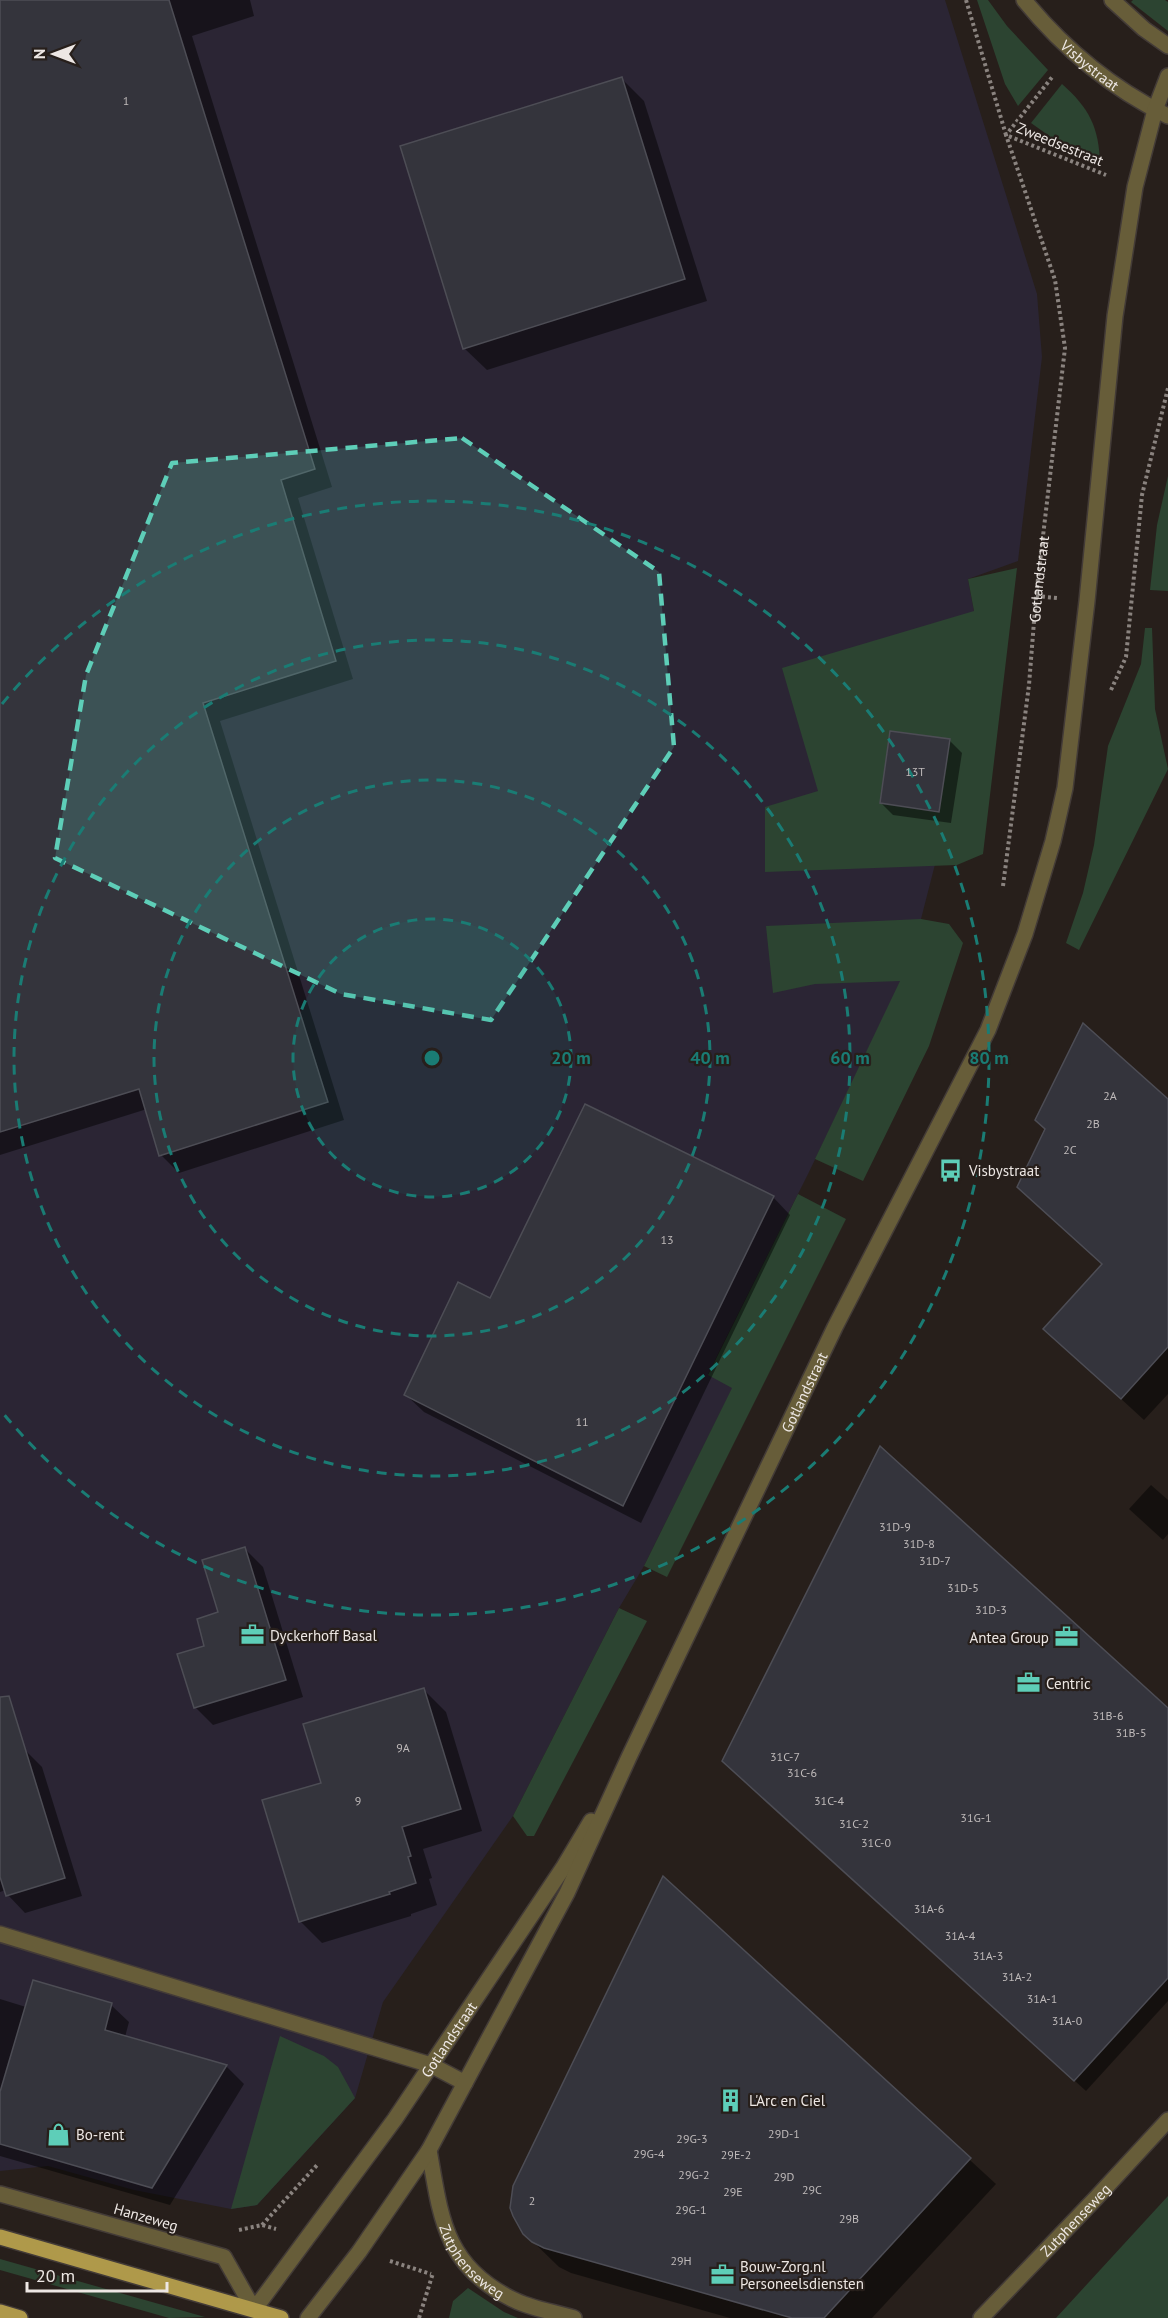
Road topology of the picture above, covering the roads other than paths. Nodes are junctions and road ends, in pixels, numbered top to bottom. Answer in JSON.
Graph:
{"nodes":[{"id":1,"x":1024,"y":0,"type":"edge"},
{"id":2,"x":1112,"y":0,"type":"edge"},
{"id":3,"x":1168,"y":46,"type":"edge"},
{"id":4,"x":1168,"y":76,"type":"edge"},
{"id":5,"x":1162,"y":113,"type":"edge"},
{"id":6,"x":629,"y":1757,"type":"junction"},
{"id":7,"x":0,"y":1934,"type":"edge"},
{"id":8,"x":431,"y":2065,"type":"junction"},
{"id":9,"x":465,"y":2083,"type":"junction"},
{"id":10,"x":1168,"y":2120,"type":"edge"},
{"id":11,"x":429,"y":2150,"type":"junction"},
{"id":12,"x":0,"y":2194,"type":"edge"},
{"id":13,"x":0,"y":2237,"type":"edge"},
{"id":14,"x":254,"y":2310,"type":"junction"},
{"id":15,"x":0,"y":2312,"type":"edge"},
{"id":16,"x":20,"y":2318,"type":"edge"},
{"id":17,"x":280,"y":2318,"type":"edge"},
{"id":18,"x":308,"y":2318,"type":"edge"},
{"id":19,"x":574,"y":2318,"type":"edge"},
{"id":20,"x":981,"y":2318,"type":"edge"}],
"edges":[{"from":1,"to":5,"type":"street","name":"Visbystraat"},
{"from":2,"to":3,"type":"street"},
{"from":4,"to":5,"type":"street","name":"Gotlandstraat"},
{"from":5,"to":6,"type":"street","name":"Gotlandstraat"},
{"from":6,"to":8,"type":"street","name":"Gotlandstraat"},
{"from":6,"to":9,"type":"street","name":"Gotlandstraat"},
{"from":7,"to":8,"type":"street"},
{"from":8,"to":9,"type":"street"},
{"from":8,"to":14,"type":"street","name":"Gotlandstraat"},
{"from":9,"to":11,"type":"street","name":"Gotlandstraat"},
{"from":10,"to":20,"type":"street","name":"Zutphenseweg"},
{"from":11,"to":18,"type":"street","name":"Gotlandstraat"},
{"from":11,"to":19,"type":"street","name":"Zutphenseweg"},
{"from":12,"to":14,"type":"street","name":"Hanzeweg"},
{"from":13,"to":14,"type":"main road"},
{"from":14,"to":17,"type":"main road"},
{"from":15,"to":16,"type":"main road"}]}
